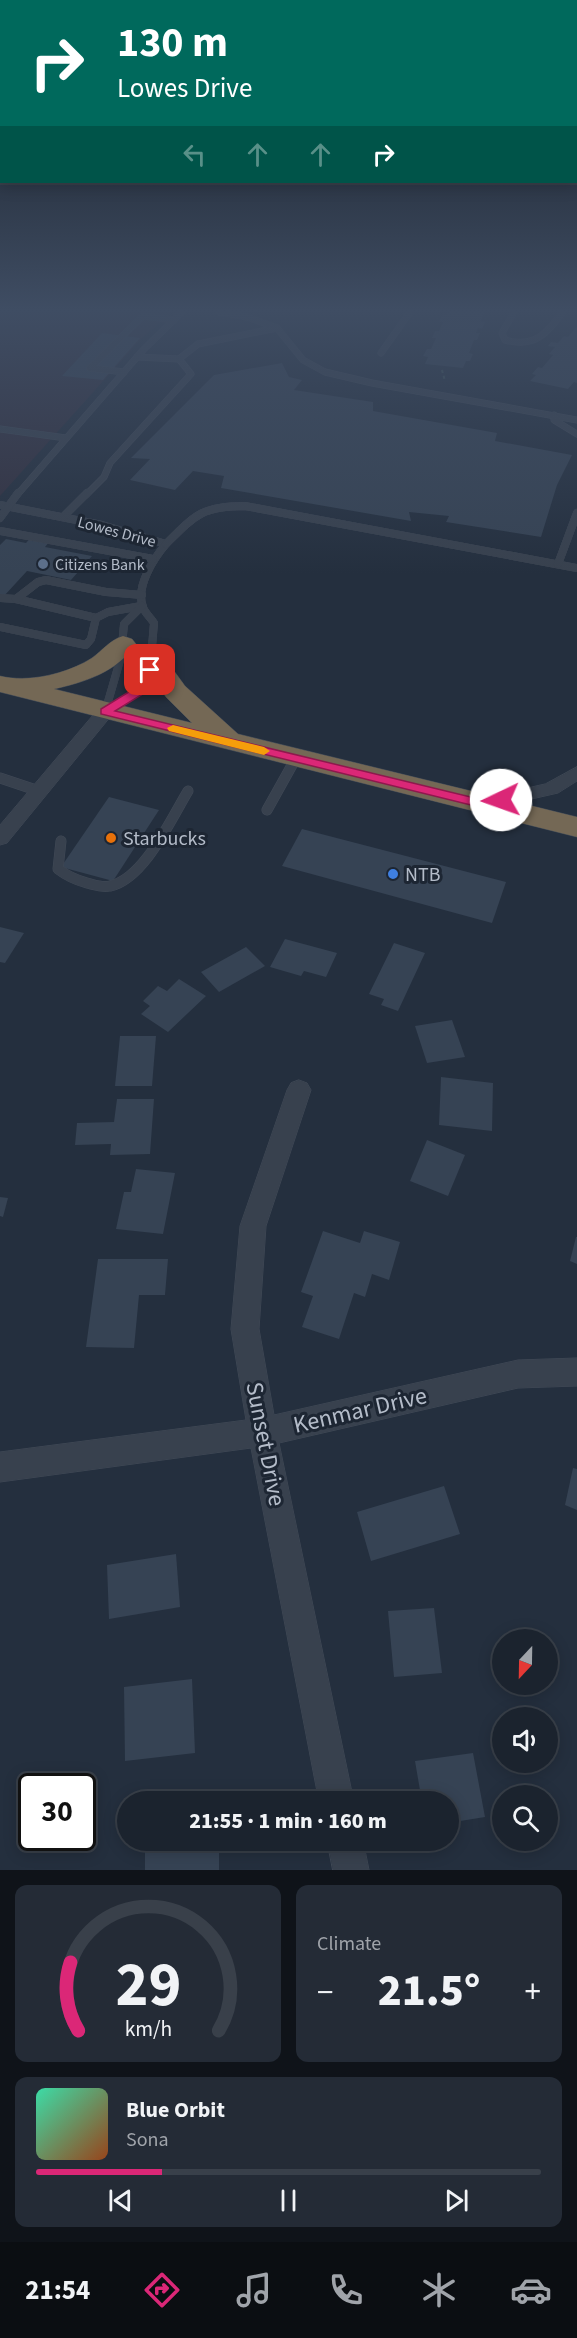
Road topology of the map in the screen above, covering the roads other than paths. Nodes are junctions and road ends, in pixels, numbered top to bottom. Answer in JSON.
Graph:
{"nodes":[{"id":1,"x":100,"y":399,"type":"edge"},
{"id":2,"x":168,"y":399,"type":"edge"},
{"id":3,"x":465,"y":399,"type":"edge"},
{"id":4,"x":554,"y":415,"type":"junction"},
{"id":5,"x":577,"y":420,"type":"edge"},
{"id":6,"x":0,"y":429,"type":"edge"},
{"id":7,"x":577,"y":434,"type":"edge"},
{"id":8,"x":66,"y":438,"type":"junction"},
{"id":9,"x":4,"y":505,"type":"edge"},
{"id":10,"x":577,"y":513,"type":"edge"},
{"id":11,"x":63,"y":517,"type":"junction"},
{"id":12,"x":0,"y":518,"type":"edge"},
{"id":13,"x":0,"y":531,"type":"edge"},
{"id":14,"x":166,"y":544,"type":"junction"},
{"id":15,"x":153,"y":559,"type":"junction"},
{"id":16,"x":558,"y":564,"type":"junction"},
{"id":17,"x":577,"y":568,"type":"edge"},
{"id":18,"x":142,"y":595,"type":"junction"},
{"id":19,"x":0,"y":598,"type":"edge"},
{"id":20,"x":16,"y":599,"type":"junction"},
{"id":21,"x":142,"y":606,"type":"junction"},
{"id":22,"x":96,"y":618,"type":"junction"},
{"id":23,"x":0,"y":627,"type":"edge"},
{"id":24,"x":123,"y":645,"type":"junction"},
{"id":25,"x":152,"y":658,"type":"junction"},
{"id":26,"x":7,"y":686,"type":"edge"},
{"id":27,"x":105,"y":712,"type":"junction"},
{"id":28,"x":235,"y":743,"type":"junction"},
{"id":29,"x":296,"y":758,"type":"junction"},
{"id":30,"x":577,"y":774,"type":"edge"},
{"id":31,"x":0,"y":778,"type":"edge"},
{"id":32,"x":39,"y":791,"type":"junction"},
{"id":33,"x":188,"y":791,"type":"dead end"},
{"id":34,"x":483,"y":804,"type":"junction"},
{"id":35,"x":267,"y":810,"type":"dead end"},
{"id":36,"x":577,"y":827,"type":"edge"},
{"id":37,"x":0,"y":838,"type":"edge"},
{"id":38,"x":61,"y":841,"type":"dead end"},
{"id":39,"x":299,"y":1090,"type":"dead end"},
{"id":40,"x":577,"y":1372,"type":"edge"},
{"id":41,"x":262,"y":1432,"type":"junction"},
{"id":42,"x":0,"y":1467,"type":"edge"},
{"id":43,"x":335,"y":1791,"type":"edge"},
{"id":44,"x":347,"y":1851,"type":"edge"},
{"id":45,"x":351,"y":1870,"type":"edge"}],
"edges":[{"from":1,"to":8,"type":"lane"},
{"from":2,"to":11,"type":"lane"},
{"from":3,"to":4,"type":"lane"},
{"from":4,"to":5,"type":"lane"},
{"from":4,"to":7,"type":"lane"},
{"from":6,"to":8,"type":"lane"},
{"from":8,"to":9,"type":"lane"},
{"from":9,"to":11,"type":"lane","name":"Lowes Drive"},
{"from":9,"to":12,"type":"lane"},
{"from":10,"to":16,"type":"lane"},
{"from":11,"to":14,"type":"lane","name":"Lowes Drive"},
{"from":13,"to":15,"type":"lane"},
{"from":14,"to":15,"type":"lane","name":"Lowes Drive"},
{"from":14,"to":16,"type":"lane"},
{"from":15,"to":18,"type":"lane","name":"Lowes Drive"},
{"from":16,"to":17,"type":"lane"},
{"from":18,"to":20,"type":"lane"},
{"from":18,"to":21,"type":"lane","name":"Lowes Drive"},
{"from":19,"to":20,"type":"lane"},
{"from":20,"to":22,"type":"lane"},
{"from":21,"to":22,"type":"lane"},
{"from":21,"to":24,"type":"lane"},
{"from":21,"to":25,"type":"lane","name":"Lowes Drive"},
{"from":22,"to":23,"type":"lane"},
{"from":24,"to":26,"type":"highway"},
{"from":24,"to":27,"type":"lane"},
{"from":25,"to":27,"type":"lane","name":"Lowes Drive"},
{"from":25,"to":28,"type":"highway"},
{"from":26,"to":27,"type":"highway"},
{"from":27,"to":28,"type":"highway"},
{"from":27,"to":32,"type":"street"},
{"from":28,"to":29,"type":"highway"},
{"from":29,"to":34,"type":"highway"},
{"from":29,"to":35,"type":"lane"},
{"from":30,"to":34,"type":"street"},
{"from":31,"to":32,"type":"lane"},
{"from":32,"to":37,"type":"street"},
{"from":33,"to":38,"type":"lane"},
{"from":34,"to":36,"type":"highway"},
{"from":39,"to":41,"type":"street","name":"Sunset Drive"},
{"from":40,"to":41,"type":"street","name":"Kenmar Drive"},
{"from":41,"to":42,"type":"street","name":"Kenmar Drive"},
{"from":41,"to":43,"type":"street","name":"Sunset Drive"},
{"from":44,"to":45,"type":"street"}]}
